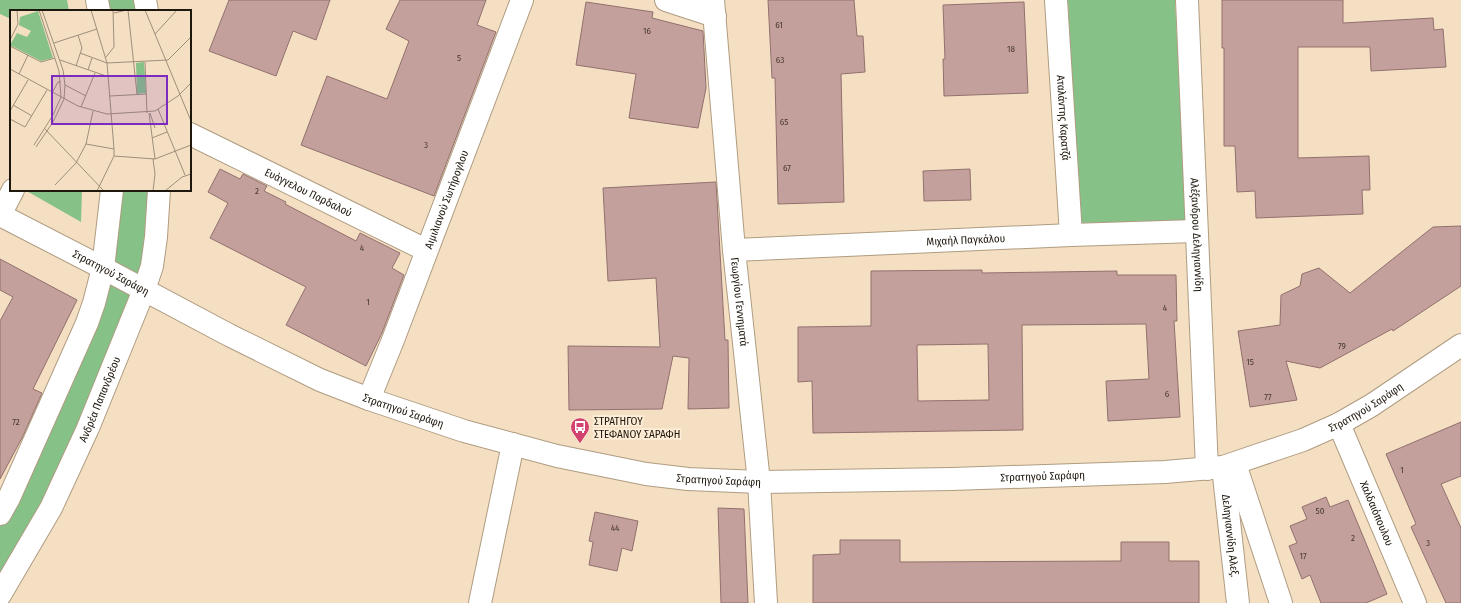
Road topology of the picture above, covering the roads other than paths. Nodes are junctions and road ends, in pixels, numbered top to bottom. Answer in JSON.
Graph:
{"nodes":[{"id":1,"x":97,"y":0,"type":"edge"},
{"id":2,"x":145,"y":0,"type":"edge"},
{"id":3,"x":522,"y":0,"type":"edge"},
{"id":4,"x":666,"y":0,"type":"edge"},
{"id":5,"x":1056,"y":0,"type":"edge"},
{"id":6,"x":1187,"y":0,"type":"edge"},
{"id":7,"x":714,"y":8,"type":"edge"},
{"id":8,"x":99,"y":10,"type":"edge"},
{"id":9,"x":147,"y":10,"type":"edge"},
{"id":10,"x":191,"y":134,"type":"edge"},
{"id":11,"x":12,"y":191,"type":"edge"},
{"id":12,"x":112,"y":191,"type":"edge"},
{"id":13,"x":159,"y":191,"type":"edge"},
{"id":14,"x":0,"y":215,"type":"edge"},
{"id":15,"x":1196,"y":231,"type":"junction"},
{"id":16,"x":1071,"y":235,"type":"junction"},
{"id":17,"x":426,"y":250,"type":"junction"},
{"id":18,"x":734,"y":250,"type":"junction"},
{"id":19,"x":103,"y":268,"type":"junction"},
{"id":20,"x":144,"y":290,"type":"junction"},
{"id":21,"x":1461,"y":345,"type":"edge"},
{"id":22,"x":369,"y":399,"type":"junction"},
{"id":23,"x":1339,"y":424,"type":"junction"},
{"id":24,"x":513,"y":444,"type":"junction"},
{"id":25,"x":1222,"y":467,"type":"junction"},
{"id":26,"x":759,"y":482,"type":"junction"},
{"id":27,"x":0,"y":514,"type":"edge"},
{"id":28,"x":0,"y":595,"type":"edge"},
{"id":29,"x":480,"y":603,"type":"edge"},
{"id":30,"x":766,"y":603,"type":"edge"},
{"id":31,"x":1238,"y":603,"type":"edge"},
{"id":32,"x":1281,"y":603,"type":"edge"},
{"id":33,"x":1415,"y":603,"type":"edge"}],
"edges":[{"from":1,"to":8,"type":"street"},
{"from":2,"to":9,"type":"street"},
{"from":3,"to":17,"type":"street","name":"Αιμιλιανού Σωτήρογλου"},
{"from":4,"to":7,"type":"street"},
{"from":5,"to":16,"type":"street","name":"Αταλάντης Καρατζά"},
{"from":6,"to":15,"type":"street","name":"Αλέξανδρου Δεληγιαννίδη"},
{"from":7,"to":18,"type":"street","name":"Γεωργίου Γεννηματά"},
{"from":10,"to":17,"type":"street","name":"Ευάγγελου Παρδαλού"},
{"from":11,"to":14,"type":"street"},
{"from":12,"to":19,"type":"street"},
{"from":13,"to":20,"type":"street","name":"Ανδρέα Παπανδρέου"},
{"from":14,"to":19,"type":"street","name":"Στρατηγού Σαράφη"},
{"from":15,"to":16,"type":"street","name":"Μιχαήλ Παγκάλου"},
{"from":15,"to":25,"type":"street","name":"Αλέξανδρου Δεληγιαννίδη"},
{"from":16,"to":18,"type":"street","name":"Μιχαήλ Παγκάλου"},
{"from":17,"to":22,"type":"street","name":"Αιμιλιανού Σωτήρογλου"},
{"from":18,"to":26,"type":"street","name":"Γεωργίου Γεννηματά"},
{"from":19,"to":20,"type":"street","name":"Στρατηγού Σαράφη"},
{"from":19,"to":27,"type":"street"},
{"from":20,"to":22,"type":"street","name":"Στρατηγού Σαράφη"},
{"from":20,"to":28,"type":"street","name":"Ανδρέα Παπανδρέου"},
{"from":21,"to":23,"type":"street","name":"Στρατηγού Σαράφη"},
{"from":22,"to":24,"type":"street","name":"Στρατηγού Σαράφη"},
{"from":23,"to":25,"type":"street","name":"Στρατηγού Σαράφη"},
{"from":23,"to":33,"type":"street","name":"Χαλδαιόπουλου"},
{"from":24,"to":26,"type":"street","name":"Στρατηγού Σαράφη"},
{"from":24,"to":29,"type":"street"},
{"from":25,"to":26,"type":"street","name":"Στρατηγού Σαράφη"},
{"from":25,"to":31,"type":"street","name":"Δεληγιαννίδη Αλεξ."},
{"from":25,"to":32,"type":"street"},
{"from":26,"to":30,"type":"street","name":"Γεωργίου Γεννηματά"}]}
